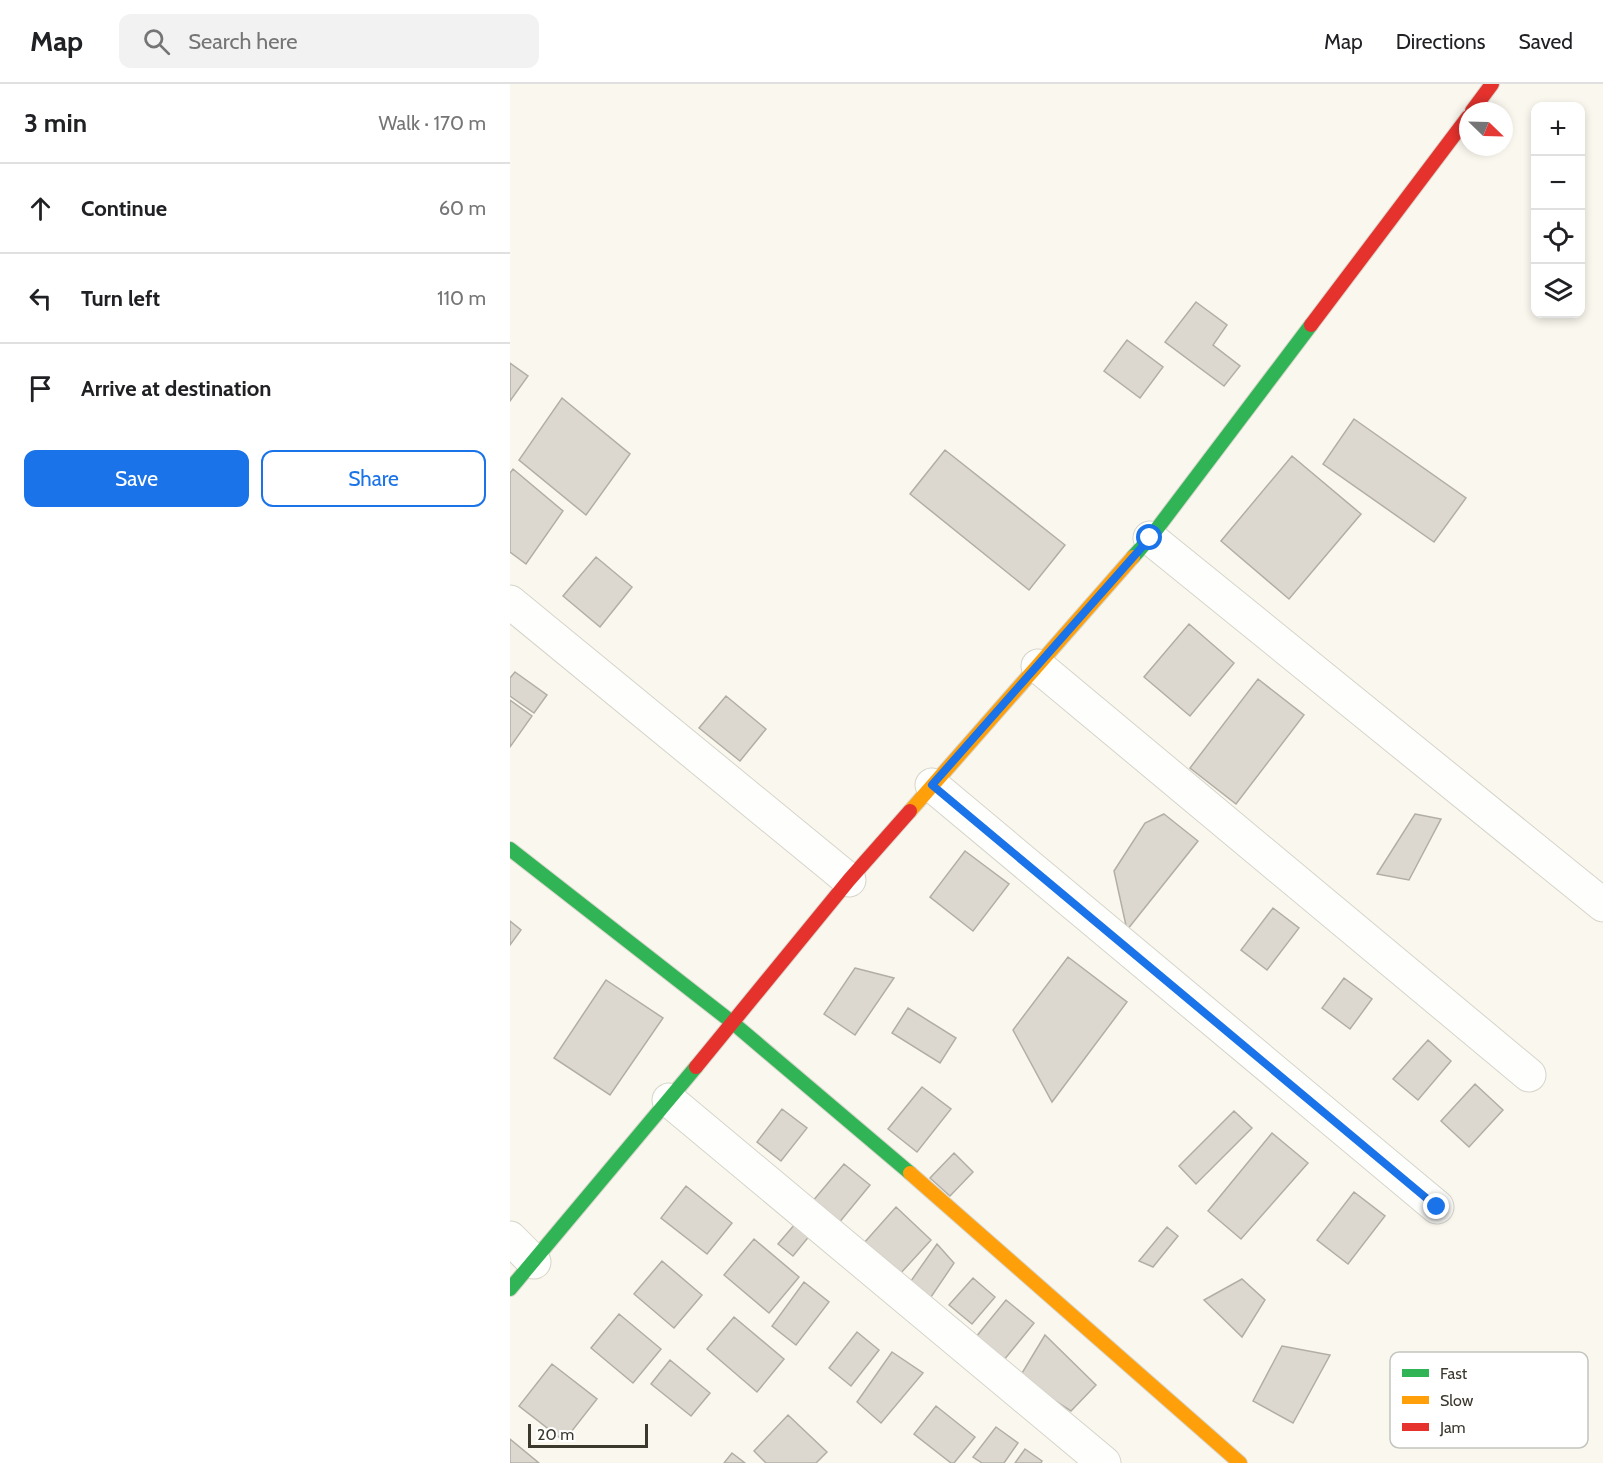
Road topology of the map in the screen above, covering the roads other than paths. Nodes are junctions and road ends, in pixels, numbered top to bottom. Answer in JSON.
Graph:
{"nodes":[{"id":1,"x":1492,"y":84,"type":"edge"},
{"id":2,"x":1479,"y":102,"type":"edge"},
{"id":3,"x":1459,"y":129,"type":"edge"},
{"id":4,"x":1150,"y":538,"type":"junction"},
{"id":5,"x":513,"y":609,"type":"edge"},
{"id":6,"x":1038,"y":666,"type":"junction"},
{"id":7,"x":932,"y":785,"type":"junction"},
{"id":8,"x":510,"y":849,"type":"edge"},
{"id":9,"x":849,"y":880,"type":"junction"},
{"id":10,"x":1603,"y":905,"type":"edge"},
{"id":11,"x":733,"y":1023,"type":"junction"},
{"id":12,"x":1529,"y":1075,"type":"dead end"},
{"id":13,"x":669,"y":1100,"type":"junction"},
{"id":14,"x":1437,"y":1207,"type":"dead end"},
{"id":15,"x":510,"y":1238,"type":"edge"},
{"id":16,"x":534,"y":1262,"type":"junction"},
{"id":17,"x":510,"y":1289,"type":"edge"},
{"id":18,"x":1104,"y":1463,"type":"edge"},
{"id":19,"x":1240,"y":1463,"type":"edge"}],
"edges":[{"from":1,"to":2,"type":"street"},
{"from":3,"to":4,"type":"street"},
{"from":4,"to":6,"type":"street"},
{"from":4,"to":10,"type":"street"},
{"from":5,"to":9,"type":"street"},
{"from":6,"to":7,"type":"street"},
{"from":6,"to":12,"type":"street"},
{"from":7,"to":9,"type":"street"},
{"from":7,"to":14,"type":"street"},
{"from":8,"to":11,"type":"street"},
{"from":9,"to":11,"type":"street"},
{"from":11,"to":13,"type":"street"},
{"from":11,"to":19,"type":"street"},
{"from":13,"to":16,"type":"street"},
{"from":13,"to":18,"type":"street"},
{"from":15,"to":16,"type":"street"},
{"from":16,"to":17,"type":"street"}]}
